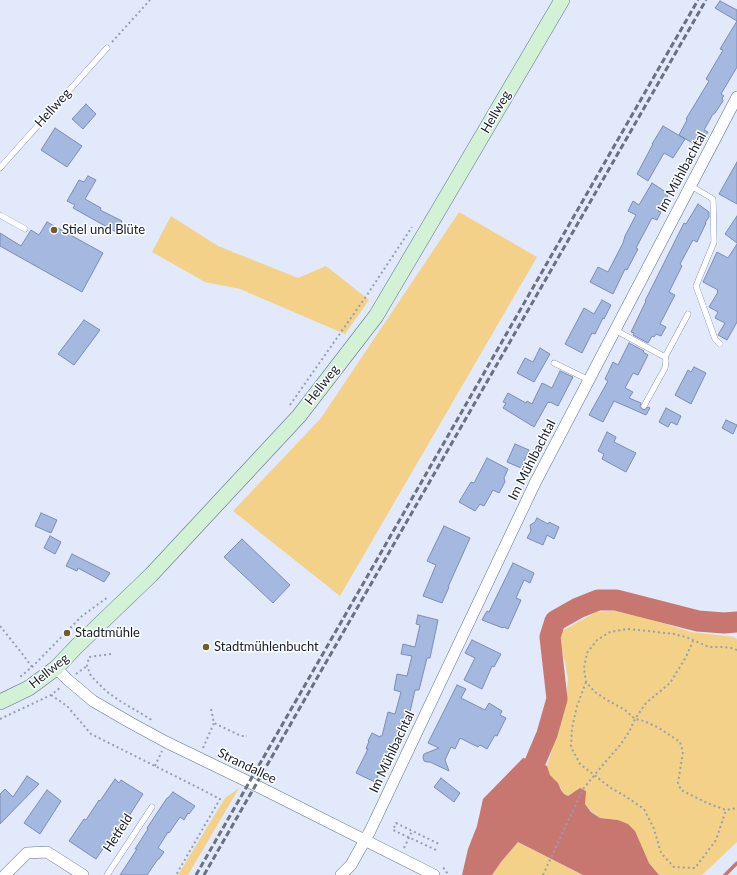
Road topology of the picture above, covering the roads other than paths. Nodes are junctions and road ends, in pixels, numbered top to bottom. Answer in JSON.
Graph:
{"nodes":[{"id":1,"x":562,"y":0,"type":"edge"},
{"id":2,"x":106,"y":48,"type":"road end"},
{"id":3,"x":737,"y":98,"type":"edge"},
{"id":4,"x":0,"y":168,"type":"edge"},
{"id":5,"x":691,"y":186,"type":"junction"},
{"id":6,"x":0,"y":215,"type":"edge"},
{"id":7,"x":24,"y":229,"type":"dead end"},
{"id":8,"x":688,"y":314,"type":"dead end"},
{"id":9,"x":616,"y":330,"type":"junction"},
{"id":10,"x":720,"y":344,"type":"dead end"},
{"id":11,"x":665,"y":357,"type":"junction"},
{"id":12,"x":554,"y":363,"type":"dead end"},
{"id":13,"x":589,"y":380,"type":"junction"},
{"id":14,"x":644,"y":406,"type":"dead end"},
{"id":15,"x":56,"y":668,"type":"junction"},
{"id":16,"x":0,"y":702,"type":"edge"},
{"id":17,"x":152,"y":807,"type":"dead end"},
{"id":18,"x":365,"y":840,"type":"junction"},
{"id":19,"x":5,"y":875,"type":"edge"},
{"id":20,"x":83,"y":875,"type":"edge"},
{"id":21,"x":107,"y":875,"type":"edge"},
{"id":22,"x":341,"y":875,"type":"edge"},
{"id":23,"x":434,"y":875,"type":"edge"}],
"edges":[{"from":1,"to":15,"type":"street","name":"Hellweg"},
{"from":2,"to":4,"type":"lane","name":"Hellweg"},
{"from":3,"to":5,"type":"street","name":"Im Mühlbachtal"},
{"from":5,"to":9,"type":"street","name":"Im Mühlbachtal"},
{"from":5,"to":10,"type":"lane"},
{"from":6,"to":7,"type":"lane"},
{"from":8,"to":11,"type":"lane"},
{"from":9,"to":11,"type":"lane"},
{"from":9,"to":13,"type":"street","name":"Im Mühlbachtal"},
{"from":11,"to":14,"type":"lane"},
{"from":12,"to":13,"type":"lane"},
{"from":13,"to":18,"type":"street","name":"Im Mühlbachtal"},
{"from":15,"to":16,"type":"street","name":"Hellweg"},
{"from":15,"to":18,"type":"street","name":"Strandallee"},
{"from":17,"to":21,"type":"lane","name":"Hetfeld"},
{"from":18,"to":22,"type":"street","name":"Im Mühlbachtal"},
{"from":18,"to":23,"type":"street","name":"Strandallee"},
{"from":19,"to":20,"type":"street"}]}
